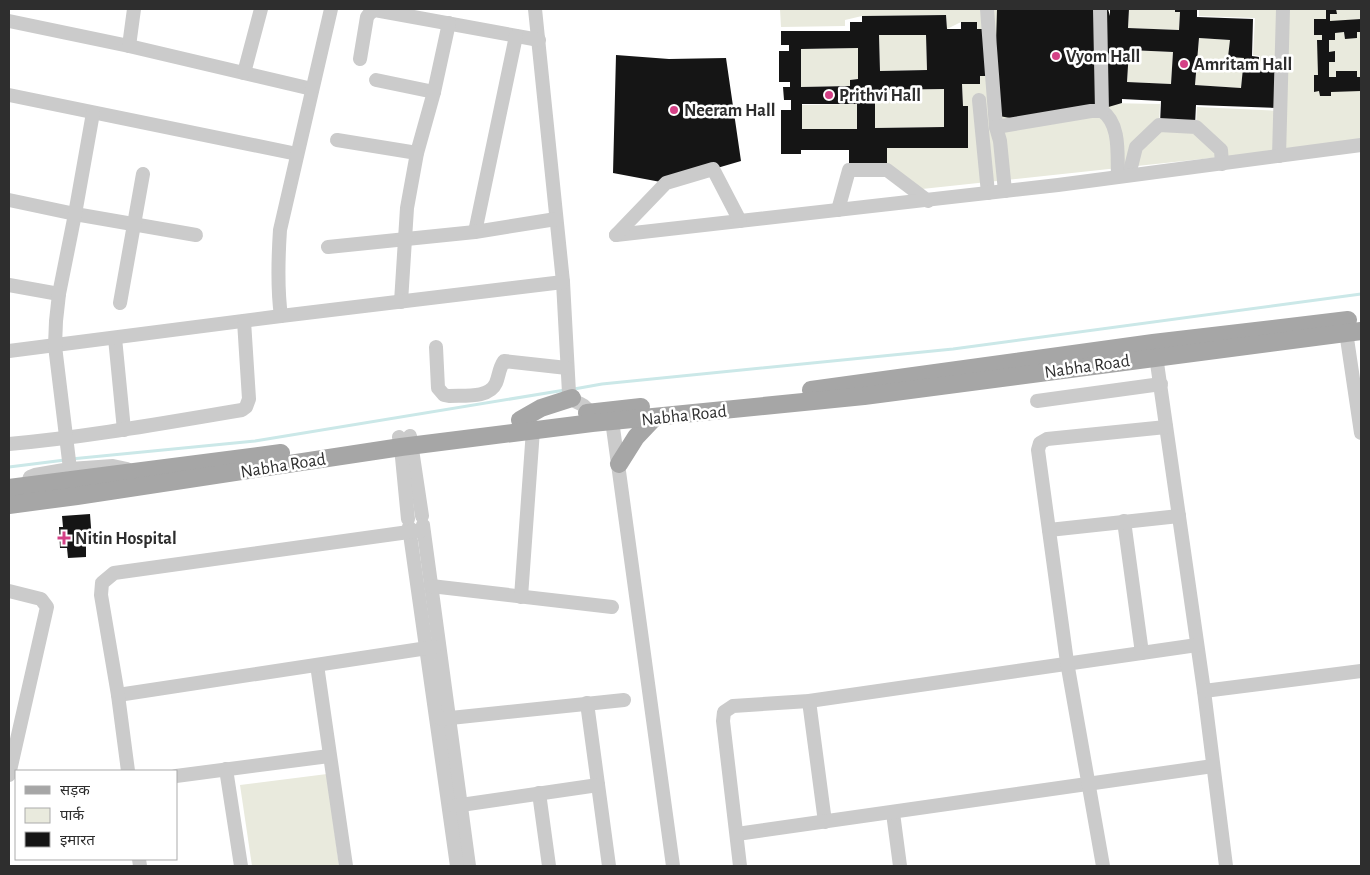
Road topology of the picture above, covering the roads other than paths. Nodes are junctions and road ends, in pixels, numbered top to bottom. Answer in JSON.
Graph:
{"nodes":[{"id":1,"x":134,"y":9,"type":"edge"},
{"id":2,"x":261,"y":9,"type":"edge"},
{"id":3,"x":331,"y":9,"type":"edge"},
{"id":4,"x":535,"y":9,"type":"edge"},
{"id":5,"x":988,"y":9,"type":"edge"},
{"id":6,"x":1100,"y":9,"type":"edge"},
{"id":7,"x":1282,"y":9,"type":"edge"},
{"id":8,"x":9,"y":21,"type":"edge"},
{"id":9,"x":449,"y":23,"type":"junction"},
{"id":10,"x":516,"y":36,"type":"junction"},
{"id":11,"x":539,"y":40,"type":"junction"},
{"id":12,"x":129,"y":46,"type":"junction"},
{"id":13,"x":360,"y":59,"type":"dead end"},
{"id":14,"x":244,"y":73,"type":"junction"},
{"id":15,"x":376,"y":80,"type":"dead end"},
{"id":16,"x":312,"y":89,"type":"junction"},
{"id":17,"x":434,"y":92,"type":"junction"},
{"id":18,"x":9,"y":95,"type":"edge"},
{"id":19,"x":979,"y":100,"type":"dead end"},
{"id":20,"x":1102,"y":111,"type":"junction"},
{"id":21,"x":92,"y":113,"type":"junction"},
{"id":22,"x":996,"y":127,"type":"junction"},
{"id":23,"x":337,"y":140,"type":"dead end"},
{"id":24,"x":1361,"y":145,"type":"edge"},
{"id":25,"x":416,"y":153,"type":"junction"},
{"id":26,"x":297,"y":154,"type":"junction"},
{"id":27,"x":1279,"y":156,"type":"junction"},
{"id":28,"x":1222,"y":164,"type":"junction"},
{"id":29,"x":142,"y":174,"type":"dead end"},
{"id":30,"x":1124,"y":176,"type":"junction"},
{"id":31,"x":1005,"y":190,"type":"junction"},
{"id":32,"x":988,"y":193,"type":"junction"},
{"id":33,"x":9,"y":200,"type":"edge"},
{"id":34,"x":928,"y":200,"type":"junction"},
{"id":35,"x":838,"y":210,"type":"junction"},
{"id":36,"x":75,"y":214,"type":"junction"},
{"id":37,"x":556,"y":218,"type":"junction"},
{"id":38,"x":740,"y":221,"type":"junction"},
{"id":39,"x":134,"y":224,"type":"junction"},
{"id":40,"x":475,"y":232,"type":"junction"},
{"id":41,"x":196,"y":235,"type":"dead end"},
{"id":42,"x":404,"y":239,"type":"junction"},
{"id":43,"x":328,"y":247,"type":"dead end"},
{"id":44,"x":563,"y":282,"type":"junction"},
{"id":45,"x":9,"y":285,"type":"edge"},
{"id":46,"x":59,"y":294,"type":"junction"},
{"id":47,"x":401,"y":302,"type":"junction"},
{"id":48,"x":120,"y":303,"type":"dead end"},
{"id":49,"x":282,"y":316,"type":"junction"},
{"id":50,"x":244,"y":321,"type":"junction"},
{"id":51,"x":1353,"y":326,"type":"edge"},
{"id":52,"x":115,"y":338,"type":"junction"},
{"id":53,"x":55,"y":346,"type":"junction"},
{"id":54,"x":436,"y":347,"type":"dead end"},
{"id":55,"x":1155,"y":350,"type":"junction"},
{"id":56,"x":9,"y":351,"type":"edge"},
{"id":57,"x":567,"y":368,"type":"junction"},
{"id":58,"x":1161,"y":384,"type":"junction"},
{"id":59,"x":570,"y":393,"type":"junction"},
{"id":60,"x":834,"y":393,"type":"junction"},
{"id":61,"x":1037,"y":401,"type":"dead end"},
{"id":62,"x":611,"y":416,"type":"junction"},
{"id":63,"x":591,"y":418,"type":"junction"},
{"id":64,"x":654,"y":418,"type":"junction"},
{"id":65,"x":527,"y":425,"type":"junction"},
{"id":66,"x":1166,"y":426,"type":"junction"},
{"id":67,"x":124,"y":430,"type":"junction"},
{"id":68,"x":1361,"y":433,"type":"edge"},
{"id":69,"x":66,"y":439,"type":"junction"},
{"id":70,"x":406,"y":442,"type":"junction"},
{"id":71,"x":9,"y":444,"type":"edge"},
{"id":72,"x":69,"y":463,"type":"junction"},
{"id":73,"x":619,"y":464,"type":"junction"},
{"id":74,"x":136,"y":472,"type":"junction"},
{"id":75,"x":27,"y":486,"type":"junction"},
{"id":76,"x":9,"y":488,"type":"edge"},
{"id":77,"x":9,"y":505,"type":"edge"},
{"id":78,"x":1179,"y":516,"type":"junction"},
{"id":79,"x":1124,"y":521,"type":"junction"},
{"id":80,"x":416,"y":525,"type":"junction"},
{"id":81,"x":1049,"y":530,"type":"junction"},
{"id":82,"x":431,"y":586,"type":"junction"},
{"id":83,"x":9,"y":591,"type":"edge"},
{"id":84,"x":521,"y":597,"type":"junction"},
{"id":85,"x":612,"y":607,"type":"dead end"},
{"id":86,"x":439,"y":645,"type":"junction"},
{"id":87,"x":1198,"y":645,"type":"junction"},
{"id":88,"x":425,"y":648,"type":"junction"},
{"id":89,"x":1142,"y":653,"type":"junction"},
{"id":90,"x":1067,"y":662,"type":"junction"},
{"id":91,"x":317,"y":665,"type":"junction"},
{"id":92,"x":1361,"y":671,"type":"edge"},
{"id":93,"x":1204,"y":691,"type":"junction"},
{"id":94,"x":118,"y":695,"type":"junction"},
{"id":95,"x":624,"y":700,"type":"dead end"},
{"id":96,"x":809,"y":700,"type":"junction"},
{"id":97,"x":587,"y":703,"type":"junction"},
{"id":98,"x":442,"y":718,"type":"junction"},
{"id":99,"x":329,"y":756,"type":"junction"},
{"id":100,"x":1213,"y":766,"type":"junction"},
{"id":101,"x":226,"y":769,"type":"junction"},
{"id":102,"x":128,"y":770,"type":"edge"},
{"id":103,"x":9,"y":775,"type":"edge"},
{"id":104,"x":178,"y":776,"type":"edge"},
{"id":105,"x":1090,"y":784,"type":"junction"},
{"id":106,"x":598,"y":785,"type":"junction"},
{"id":107,"x":539,"y":793,"type":"junction"},
{"id":108,"x":455,"y":806,"type":"junction"},
{"id":109,"x":893,"y":813,"type":"junction"},
{"id":110,"x":825,"y":822,"type":"junction"},
{"id":111,"x":737,"y":834,"type":"junction"},
{"id":112,"x":240,"y":866,"type":"edge"},
{"id":113,"x":346,"y":866,"type":"edge"},
{"id":114,"x":457,"y":866,"type":"edge"},
{"id":115,"x":470,"y":866,"type":"edge"},
{"id":116,"x":549,"y":866,"type":"edge"},
{"id":117,"x":609,"y":866,"type":"edge"},
{"id":118,"x":673,"y":866,"type":"edge"},
{"id":119,"x":740,"y":866,"type":"edge"},
{"id":120,"x":900,"y":866,"type":"edge"},
{"id":121,"x":1103,"y":866,"type":"edge"},
{"id":122,"x":1226,"y":866,"type":"edge"}],
"edges":[{"from":1,"to":12,"type":"street"},
{"from":2,"to":14,"type":"street"},
{"from":3,"to":16,"type":"street"},
{"from":4,"to":11,"type":"street"},
{"from":5,"to":22,"type":"street"},
{"from":6,"to":20,"type":"street"},
{"from":7,"to":27,"type":"street"},
{"from":8,"to":12,"type":"street"},
{"from":9,"to":10,"type":"street"},
{"from":9,"to":13,"type":"street"},
{"from":9,"to":17,"type":"street"},
{"from":10,"to":11,"type":"street"},
{"from":10,"to":40,"type":"street"},
{"from":11,"to":37,"type":"street"},
{"from":12,"to":14,"type":"street"},
{"from":14,"to":16,"type":"street"},
{"from":15,"to":17,"type":"street"},
{"from":16,"to":26,"type":"street"},
{"from":17,"to":25,"type":"street"},
{"from":18,"to":21,"type":"street"},
{"from":19,"to":32,"type":"street"},
{"from":20,"to":22,"type":"street"},
{"from":20,"to":30,"type":"street"},
{"from":21,"to":26,"type":"street"},
{"from":21,"to":36,"type":"street"},
{"from":22,"to":31,"type":"street"},
{"from":23,"to":25,"type":"street"},
{"from":24,"to":27,"type":"street"},
{"from":25,"to":42,"type":"street"},
{"from":26,"to":49,"type":"street"},
{"from":27,"to":28,"type":"street"},
{"from":28,"to":30,"type":"street"},
{"from":28,"to":30,"type":"street"},
{"from":29,"to":39,"type":"street"},
{"from":30,"to":31,"type":"street"},
{"from":31,"to":32,"type":"street"},
{"from":32,"to":34,"type":"street"},
{"from":33,"to":36,"type":"street"},
{"from":34,"to":35,"type":"street"},
{"from":34,"to":35,"type":"street"},
{"from":35,"to":38,"type":"street"},
{"from":36,"to":39,"type":"street"},
{"from":36,"to":46,"type":"street"},
{"from":37,"to":40,"type":"street"},
{"from":37,"to":44,"type":"street"},
{"from":38,"to":38,"type":"street"},
{"from":39,"to":41,"type":"street"},
{"from":39,"to":48,"type":"street"},
{"from":40,"to":42,"type":"street"},
{"from":42,"to":43,"type":"street"},
{"from":42,"to":47,"type":"street"},
{"from":44,"to":47,"type":"street"},
{"from":44,"to":57,"type":"street"},
{"from":45,"to":46,"type":"street"},
{"from":46,"to":53,"type":"street"},
{"from":47,"to":49,"type":"street"},
{"from":49,"to":50,"type":"street"},
{"from":50,"to":52,"type":"street"},
{"from":50,"to":67,"type":"street"},
{"from":51,"to":55,"type":"main road","name":"Nabha Road"},
{"from":51,"to":68,"type":"street"},
{"from":52,"to":53,"type":"street"},
{"from":52,"to":67,"type":"street"},
{"from":53,"to":56,"type":"street"},
{"from":53,"to":69,"type":"street"},
{"from":54,"to":57,"type":"street"},
{"from":55,"to":58,"type":"street"},
{"from":55,"to":60,"type":"main road","name":"Nabha Road"},
{"from":57,"to":59,"type":"street"},
{"from":58,"to":61,"type":"street"},
{"from":58,"to":66,"type":"street"},
{"from":59,"to":63,"type":"street"},
{"from":59,"to":65,"type":"main road"},
{"from":60,"to":62,"type":"main road","name":"Nabha Road"},
{"from":60,"to":64,"type":"main road","name":"Nabha Road"},
{"from":62,"to":63,"type":"main road","name":"Nabha Road"},
{"from":62,"to":64,"type":"main road","name":"Nabha Road"},
{"from":62,"to":73,"type":"street"},
{"from":63,"to":65,"type":"main road","name":"Nabha Road"},
{"from":64,"to":73,"type":"main road"},
{"from":65,"to":70,"type":"main road","name":"Nabha Road"},
{"from":65,"to":84,"type":"street"},
{"from":66,"to":78,"type":"street"},
{"from":66,"to":81,"type":"street"},
{"from":67,"to":69,"type":"street"},
{"from":69,"to":71,"type":"street"},
{"from":69,"to":72,"type":"street"},
{"from":70,"to":74,"type":"main road","name":"Nabha Road"},
{"from":70,"to":77,"type":"main road","name":"Nabha Road"},
{"from":70,"to":80,"type":"street"},
{"from":72,"to":74,"type":"street"},
{"from":72,"to":75,"type":"street"},
{"from":73,"to":118,"type":"street"},
{"from":74,"to":75,"type":"main road","name":"Nabha Road"},
{"from":75,"to":76,"type":"main road","name":"Nabha Road"},
{"from":78,"to":79,"type":"street"},
{"from":78,"to":87,"type":"street"},
{"from":79,"to":81,"type":"street"},
{"from":79,"to":89,"type":"street"},
{"from":80,"to":82,"type":"street"},
{"from":80,"to":88,"type":"street"},
{"from":80,"to":94,"type":"street"},
{"from":81,"to":90,"type":"street"},
{"from":82,"to":84,"type":"street"},
{"from":82,"to":86,"type":"street"},
{"from":83,"to":103,"type":"street"},
{"from":84,"to":85,"type":"street"},
{"from":86,"to":88,"type":"street"},
{"from":86,"to":98,"type":"street"},
{"from":87,"to":89,"type":"street"},
{"from":87,"to":93,"type":"street"},
{"from":88,"to":91,"type":"street"},
{"from":88,"to":98,"type":"street"},
{"from":89,"to":90,"type":"street"},
{"from":90,"to":96,"type":"street"},
{"from":90,"to":105,"type":"street"},
{"from":91,"to":94,"type":"street"},
{"from":91,"to":99,"type":"street"},
{"from":92,"to":93,"type":"street"},
{"from":93,"to":100,"type":"street"},
{"from":94,"to":102,"type":"street"},
{"from":95,"to":97,"type":"street"},
{"from":96,"to":110,"type":"street"},
{"from":96,"to":111,"type":"street"},
{"from":97,"to":98,"type":"street"},
{"from":97,"to":106,"type":"street"},
{"from":98,"to":108,"type":"street"},
{"from":99,"to":101,"type":"street"},
{"from":99,"to":113,"type":"street"},
{"from":100,"to":105,"type":"street"},
{"from":100,"to":122,"type":"street"},
{"from":101,"to":104,"type":"street"},
{"from":101,"to":112,"type":"street"},
{"from":105,"to":109,"type":"street"},
{"from":105,"to":121,"type":"street"},
{"from":106,"to":107,"type":"street"},
{"from":106,"to":117,"type":"street"},
{"from":107,"to":108,"type":"street"},
{"from":107,"to":116,"type":"street"},
{"from":108,"to":114,"type":"street"},
{"from":108,"to":115,"type":"street"},
{"from":109,"to":110,"type":"street"},
{"from":109,"to":120,"type":"street"},
{"from":110,"to":111,"type":"street"},
{"from":111,"to":119,"type":"street"}]}
